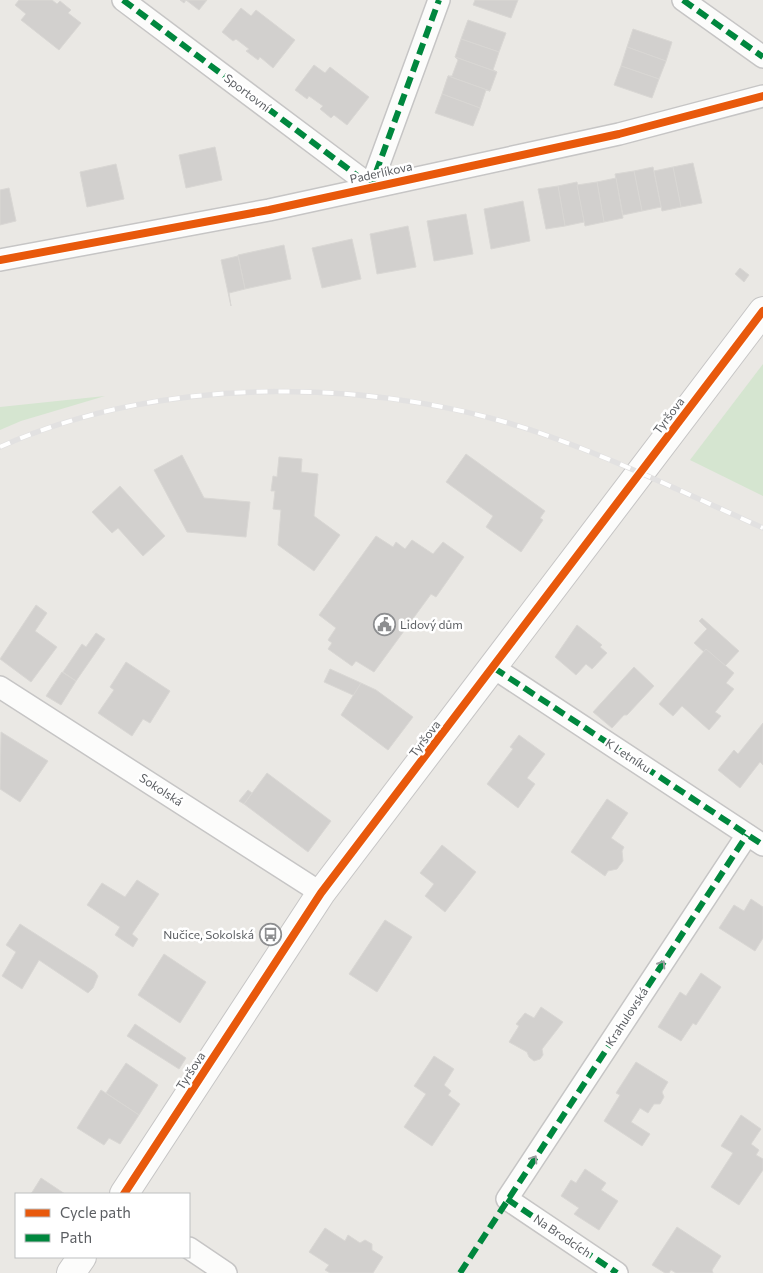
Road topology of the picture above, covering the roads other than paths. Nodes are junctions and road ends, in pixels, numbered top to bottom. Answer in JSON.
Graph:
{"nodes":[{"id":1,"x":123,"y":0,"type":"edge"},
{"id":2,"x":438,"y":0,"type":"edge"},
{"id":3,"x":683,"y":0,"type":"edge"},
{"id":4,"x":763,"y":57,"type":"edge"},
{"id":5,"x":763,"y":96,"type":"edge"},
{"id":6,"x":371,"y":186,"type":"junction"},
{"id":7,"x":0,"y":260,"type":"edge"},
{"id":8,"x":763,"y":311,"type":"edge"},
{"id":9,"x":494,"y":668,"type":"junction"},
{"id":10,"x":0,"y":687,"type":"edge"},
{"id":11,"x":755,"y":840,"type":"edge"},
{"id":12,"x":321,"y":893,"type":"junction"},
{"id":13,"x":125,"y":1193,"type":"edge"},
{"id":14,"x":507,"y":1199,"type":"joint"},
{"id":15,"x":190,"y":1249,"type":"edge"},
{"id":16,"x":81,"y":1258,"type":"edge"},
{"id":17,"x":71,"y":1273,"type":"edge"},
{"id":18,"x":226,"y":1273,"type":"edge"},
{"id":19,"x":617,"y":1273,"type":"edge"}],
"edges":[{"from":1,"to":6,"type":"street","name":"Sportovní"},
{"from":2,"to":6,"type":"street","name":"Paderlíkova"},
{"from":3,"to":4,"type":"street"},
{"from":5,"to":6,"type":"street","name":"Paderlíkova"},
{"from":6,"to":7,"type":"street","name":"Paderlíkova"},
{"from":8,"to":9,"type":"street","name":"Tyršova"},
{"from":9,"to":11,"type":"street","name":"K Letníku"},
{"from":9,"to":12,"type":"street","name":"Tyršova"},
{"from":10,"to":12,"type":"street","name":"Sokolská"},
{"from":14,"to":11,"type":"street","name":"Krahulovská","one_way":true},
{"from":12,"to":13,"type":"street","name":"Tyršova"},
{"from":14,"to":19,"type":"street","name":"Na Brodcích"},
{"from":15,"to":18,"type":"street"},
{"from":16,"to":17,"type":"street"}]}
